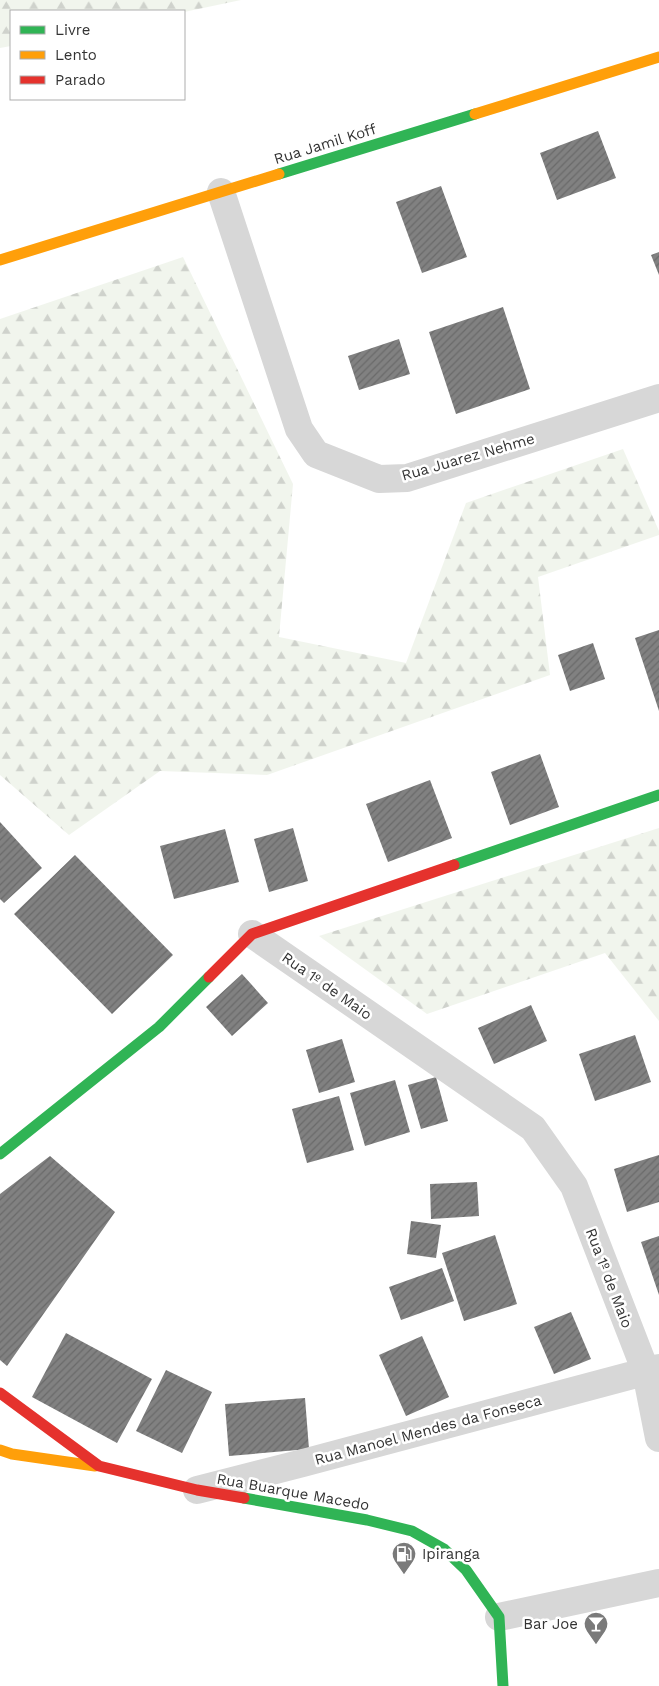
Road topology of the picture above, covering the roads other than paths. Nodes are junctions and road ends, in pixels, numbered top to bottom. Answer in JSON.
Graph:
{"nodes":[{"id":1,"x":659,"y":57,"type":"edge"},
{"id":2,"x":221,"y":192,"type":"junction"},
{"id":3,"x":0,"y":260,"type":"edge"},
{"id":4,"x":659,"y":398,"type":"edge"},
{"id":5,"x":659,"y":795,"type":"edge"},
{"id":6,"x":252,"y":934,"type":"junction"},
{"id":7,"x":0,"y":1154,"type":"edge"},
{"id":8,"x":652,"y":1370,"type":"edge"},
{"id":9,"x":0,"y":1393,"type":"edge"},
{"id":10,"x":659,"y":1438,"type":"edge"},
{"id":11,"x":0,"y":1450,"type":"edge"},
{"id":12,"x":99,"y":1466,"type":"junction"},
{"id":13,"x":197,"y":1490,"type":"junction"},
{"id":14,"x":659,"y":1583,"type":"edge"},
{"id":15,"x":499,"y":1617,"type":"junction"},
{"id":16,"x":503,"y":1686,"type":"edge"}],
"edges":[{"from":1,"to":2,"type":"street","name":"Rua Jamil Koff"},
{"from":2,"to":3,"type":"street","name":"Rua Jamil Koff"},
{"from":2,"to":4,"type":"street","name":"Rua Juarez Nehme"},
{"from":5,"to":6,"type":"street"},
{"from":6,"to":7,"type":"street"},
{"from":6,"to":8,"type":"street","name":"Rua 1º de Maio"},
{"from":8,"to":10,"type":"street","name":"Rua 1º de Maio"},
{"from":8,"to":13,"type":"street","name":"Rua Manoel Mendes da Fonseca"},
{"from":9,"to":12,"type":"street","name":"Rua Buarque Macedo"},
{"from":11,"to":12,"type":"street"},
{"from":12,"to":13,"type":"street","name":"Rua Buarque Macedo"},
{"from":13,"to":15,"type":"street","name":"Rua Buarque Macedo"},
{"from":14,"to":15,"type":"street"},
{"from":15,"to":16,"type":"street"}]}
